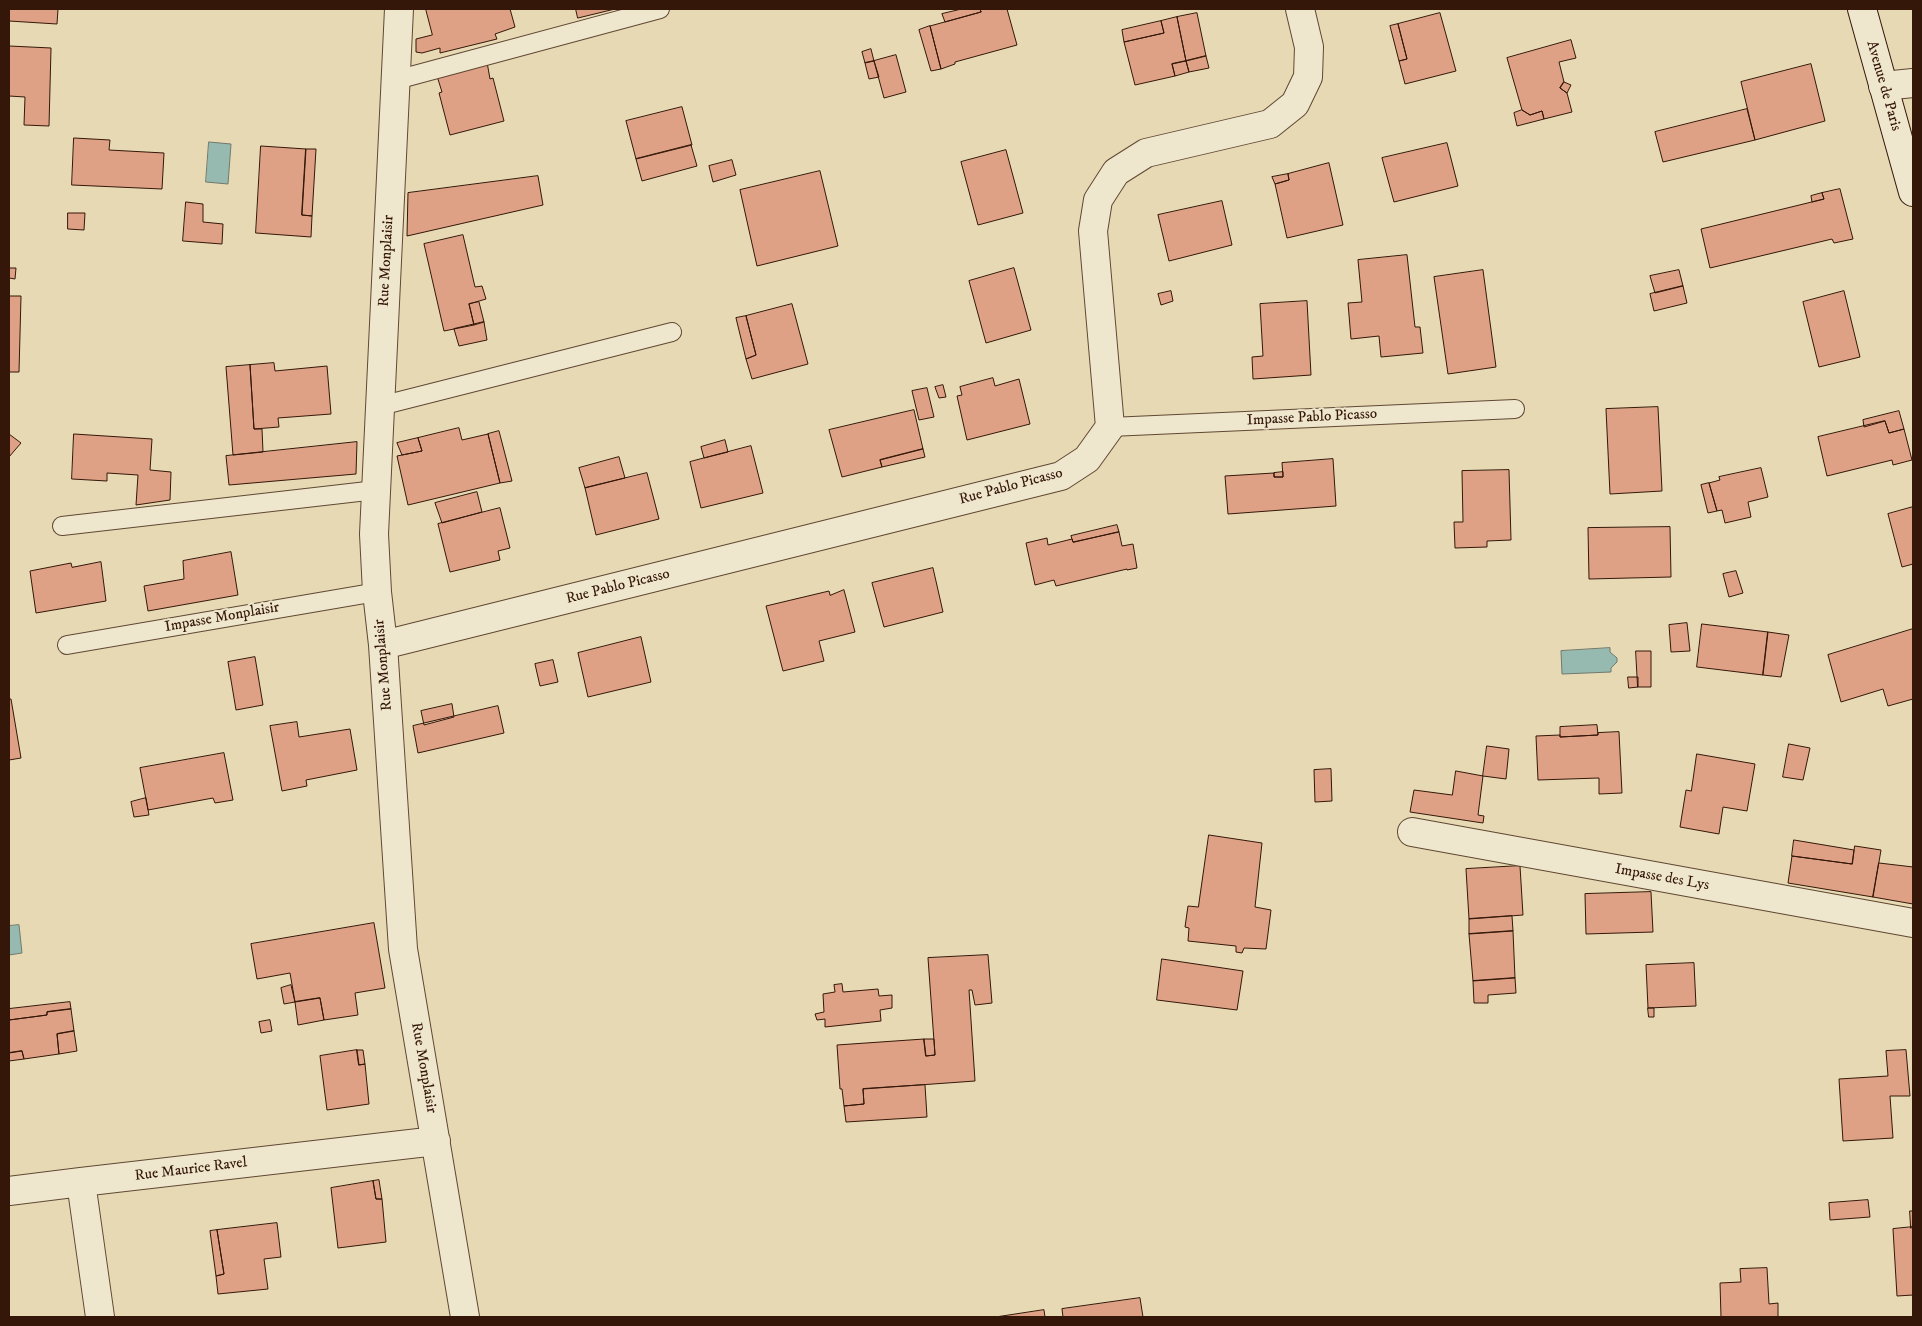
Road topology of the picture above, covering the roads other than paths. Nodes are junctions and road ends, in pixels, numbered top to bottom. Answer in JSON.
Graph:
{"nodes":[{"id":1,"x":399,"y":9,"type":"edge"},
{"id":2,"x":660,"y":9,"type":"edge"},
{"id":3,"x":1300,"y":9,"type":"edge"},
{"id":4,"x":1862,"y":9,"type":"edge"},
{"id":5,"x":396,"y":80,"type":"junction"},
{"id":6,"x":1913,"y":83,"type":"edge"},
{"id":7,"x":1883,"y":86,"type":"junction"},
{"id":8,"x":1913,"y":192,"type":"edge"},
{"id":9,"x":672,"y":332,"type":"dead end"},
{"id":10,"x":380,"y":406,"type":"junction"},
{"id":11,"x":1515,"y":409,"type":"dead end"},
{"id":12,"x":1110,"y":427,"type":"junction"},
{"id":13,"x":376,"y":490,"type":"junction"},
{"id":14,"x":62,"y":526,"type":"dead end"},
{"id":15,"x":377,"y":592,"type":"junction"},
{"id":16,"x":67,"y":645,"type":"dead end"},
{"id":17,"x":383,"y":645,"type":"junction"},
{"id":18,"x":1412,"y":832,"type":"dead end"},
{"id":19,"x":1913,"y":923,"type":"edge"},
{"id":20,"x":436,"y":1141,"type":"junction"},
{"id":21,"x":81,"y":1182,"type":"junction"},
{"id":22,"x":9,"y":1191,"type":"edge"},
{"id":23,"x":100,"y":1317,"type":"edge"},
{"id":24,"x":465,"y":1317,"type":"edge"}],
"edges":[{"from":1,"to":5,"type":"street","name":"Rue Monplaisir"},
{"from":2,"to":5,"type":"lane"},
{"from":3,"to":12,"type":"street"},
{"from":4,"to":7,"type":"street","name":"Avenue de Paris"},
{"from":5,"to":10,"type":"street","name":"Rue Monplaisir"},
{"from":6,"to":7,"type":"street"},
{"from":7,"to":8,"type":"street","name":"Avenue de Paris"},
{"from":9,"to":10,"type":"lane"},
{"from":10,"to":13,"type":"street","name":"Rue Monplaisir"},
{"from":11,"to":12,"type":"lane","name":"Impasse Pablo Picasso"},
{"from":12,"to":17,"type":"street","name":"Rue Pablo Picasso"},
{"from":13,"to":14,"type":"lane"},
{"from":13,"to":15,"type":"street","name":"Rue Monplaisir"},
{"from":15,"to":16,"type":"lane","name":"Impasse Monplaisir"},
{"from":15,"to":17,"type":"street","name":"Rue Monplaisir"},
{"from":17,"to":20,"type":"street","name":"Rue Monplaisir"},
{"from":18,"to":19,"type":"street","name":"Impasse des Lys"},
{"from":20,"to":21,"type":"street","name":"Rue Maurice Ravel"},
{"from":20,"to":24,"type":"street","name":"Rue Monplaisir"},
{"from":21,"to":22,"type":"street","name":"Rue Maurice Ravel"},
{"from":21,"to":23,"type":"street"}]}
